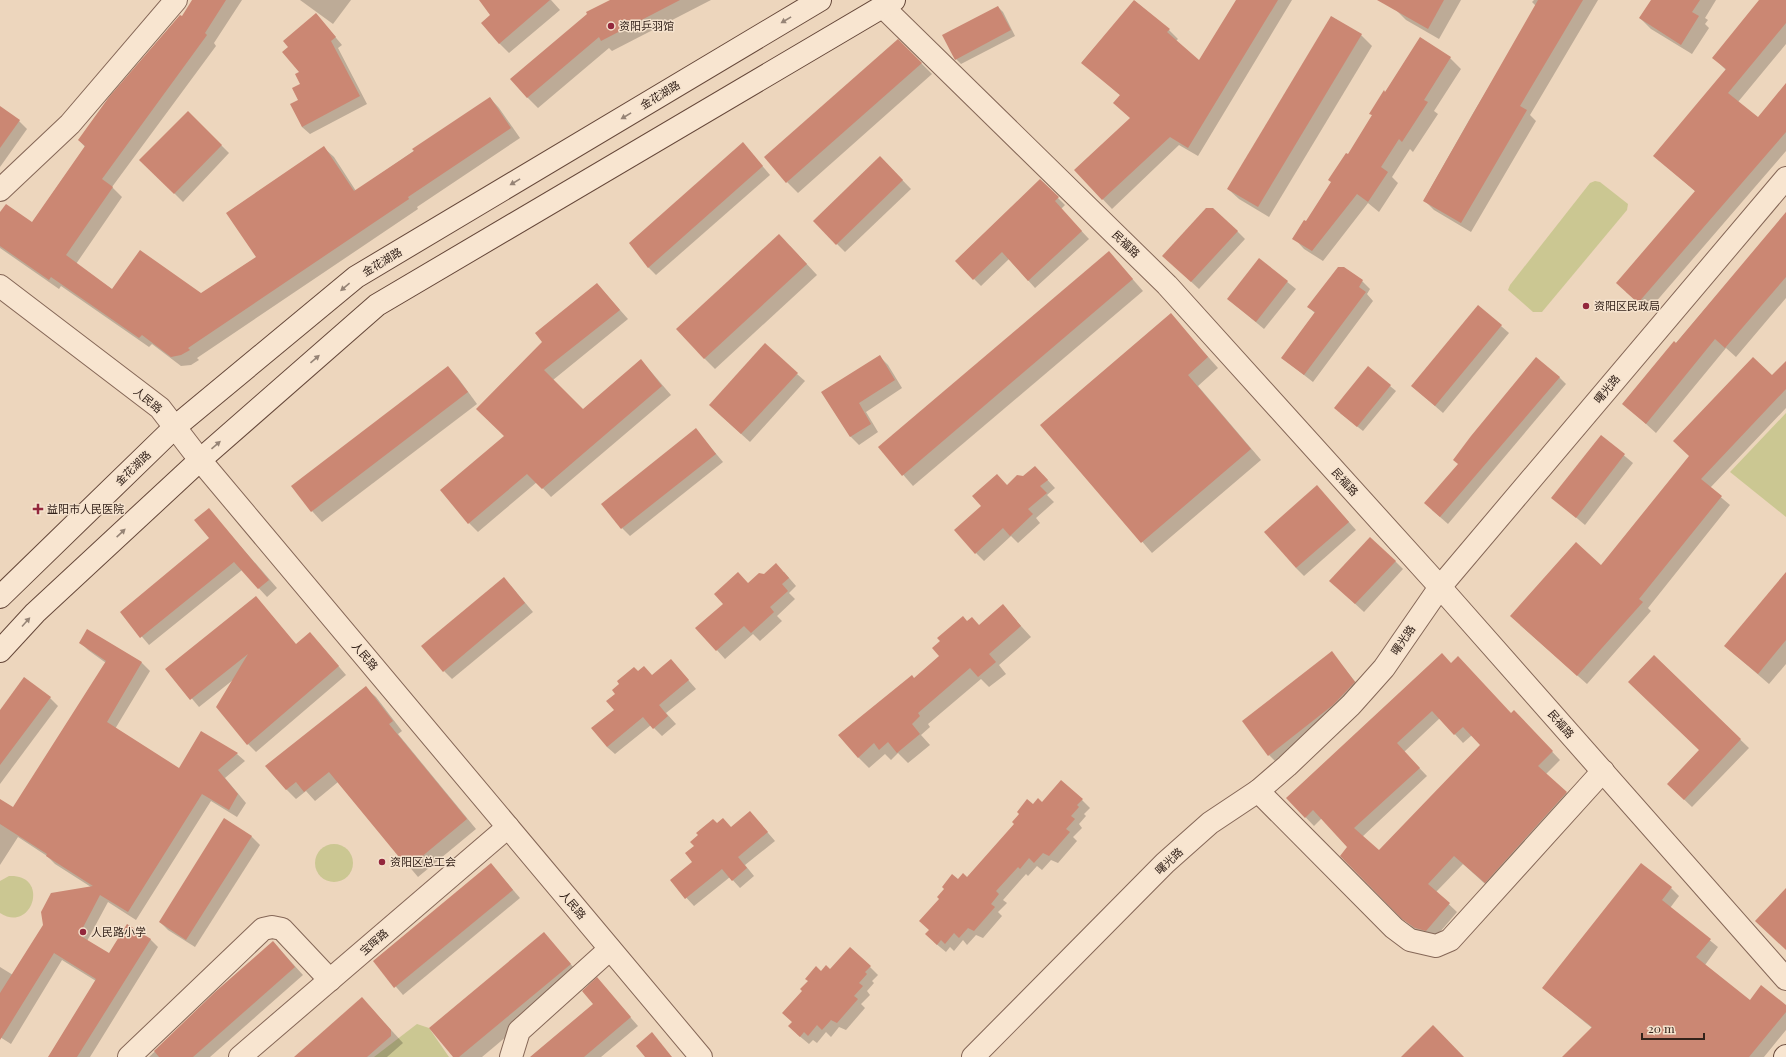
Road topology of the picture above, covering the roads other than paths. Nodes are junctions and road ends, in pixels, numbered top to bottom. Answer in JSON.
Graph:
{"nodes":[{"id":1,"x":176,"y":0,"type":"edge"},
{"id":2,"x":820,"y":0,"type":"edge"},
{"id":3,"x":889,"y":3,"type":"edge"},
{"id":4,"x":1786,"y":178,"type":"edge"},
{"id":5,"x":0,"y":190,"type":"edge"},
{"id":6,"x":0,"y":286,"type":"edge"},
{"id":7,"x":175,"y":428,"type":"junction"},
{"id":8,"x":200,"y":460,"type":"junction"},
{"id":9,"x":1440,"y":587,"type":"junction"},
{"id":10,"x":0,"y":597,"type":"edge"},
{"id":11,"x":0,"y":651,"type":"edge"},
{"id":12,"x":1603,"y":771,"type":"junction"},
{"id":13,"x":1258,"y":791,"type":"junction"},
{"id":14,"x":508,"y":827,"type":"junction"},
{"id":15,"x":610,"y":949,"type":"junction"},
{"id":16,"x":1786,"y":978,"type":"edge"},
{"id":17,"x":330,"y":980,"type":"junction"},
{"id":18,"x":129,"y":1057,"type":"edge"},
{"id":19,"x":240,"y":1057,"type":"edge"},
{"id":20,"x":511,"y":1057,"type":"edge"},
{"id":21,"x":701,"y":1057,"type":"edge"},
{"id":22,"x":973,"y":1057,"type":"edge"}],
"edges":[{"from":1,"to":5,"type":"street"},
{"from":2,"to":7,"type":"street","name":"金花湖路","one_way":true},
{"from":8,"to":3,"type":"street","one_way":true},
{"from":3,"to":9,"type":"street","name":"民福路"},
{"from":4,"to":9,"type":"street","name":"曙光路"},
{"from":6,"to":7,"type":"street","name":"人民路"},
{"from":7,"to":8,"type":"street","name":"人民路"},
{"from":7,"to":10,"type":"street","name":"金花湖路"},
{"from":11,"to":8,"type":"street","one_way":true},
{"from":8,"to":14,"type":"street","name":"人民路"},
{"from":9,"to":12,"type":"street","name":"民福路"},
{"from":9,"to":13,"type":"street","name":"曙光路"},
{"from":12,"to":13,"type":"street"},
{"from":12,"to":16,"type":"street","name":"民福路"},
{"from":13,"to":22,"type":"street","name":"曙光路"},
{"from":14,"to":15,"type":"street","name":"人民路"},
{"from":14,"to":17,"type":"street","name":"宝晖路"},
{"from":15,"to":20,"type":"street"},
{"from":15,"to":21,"type":"street","name":"人民路"},
{"from":17,"to":18,"type":"street"},
{"from":17,"to":19,"type":"street","name":"宝晖路"}]}
